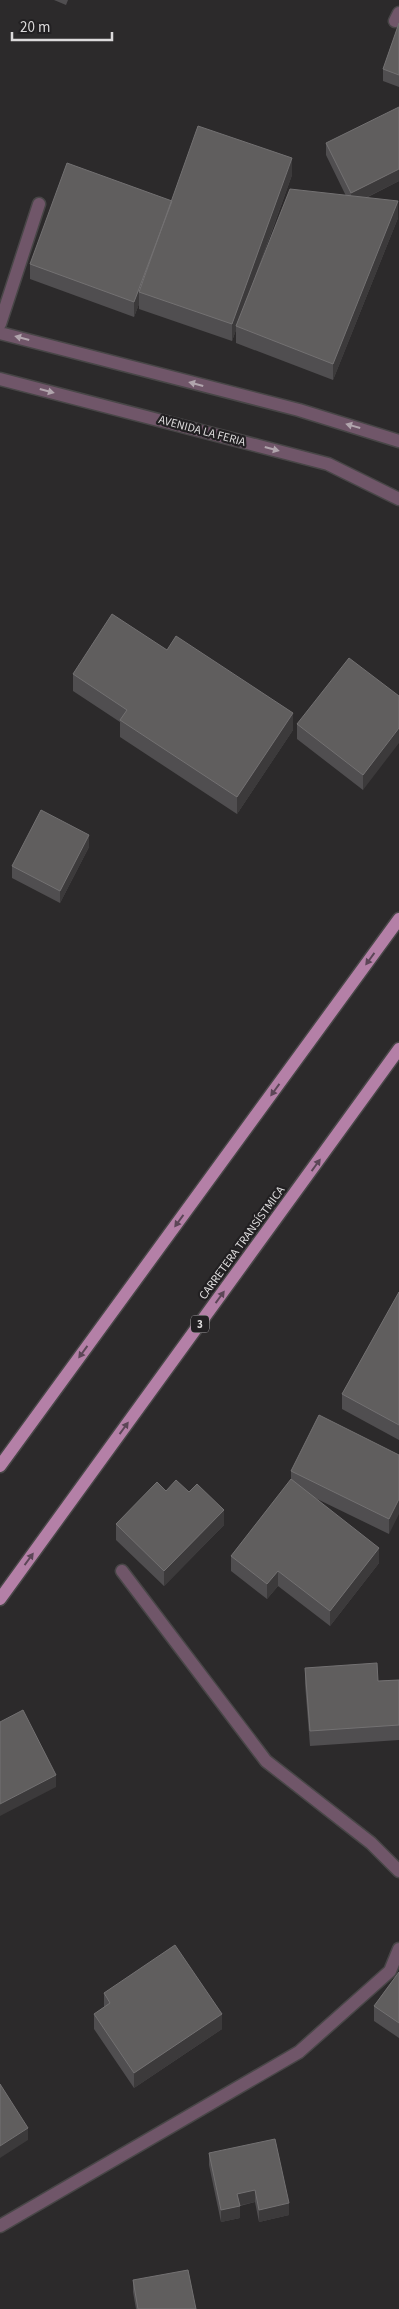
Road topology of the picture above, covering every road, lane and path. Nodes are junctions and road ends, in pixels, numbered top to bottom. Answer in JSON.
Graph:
{"nodes":[{"id":1,"x":39,"y":204,"type":"dead end"},
{"id":2,"x":0,"y":324,"type":"edge"},
{"id":3,"x":0,"y":333,"type":"edge"},
{"id":4,"x":0,"y":378,"type":"edge"},
{"id":5,"x":399,"y":441,"type":"edge"},
{"id":6,"x":399,"y":499,"type":"edge"},
{"id":7,"x":399,"y":919,"type":"edge"},
{"id":8,"x":399,"y":1049,"type":"edge"},
{"id":9,"x":0,"y":1466,"type":"edge"},
{"id":10,"x":122,"y":1570,"type":"dead end"},
{"id":11,"x":0,"y":1599,"type":"edge"},
{"id":12,"x":399,"y":1871,"type":"edge"},
{"id":13,"x":399,"y":1949,"type":"edge"},
{"id":14,"x":0,"y":2226,"type":"edge"}],
"edges":[{"from":1,"to":2,"type":"street"},
{"from":5,"to":3,"type":"street","one_way":true},
{"from":4,"to":6,"type":"street","name":"AVENIDA LA FERIA","one_way":true},
{"from":7,"to":9,"type":"main road","one_way":true},
{"from":11,"to":8,"type":"main road","name":"CARRETERA TRANSÍSTMICA","number":"3","one_way":true},
{"from":10,"to":12,"type":"street"},
{"from":13,"to":14,"type":"street"}]}
